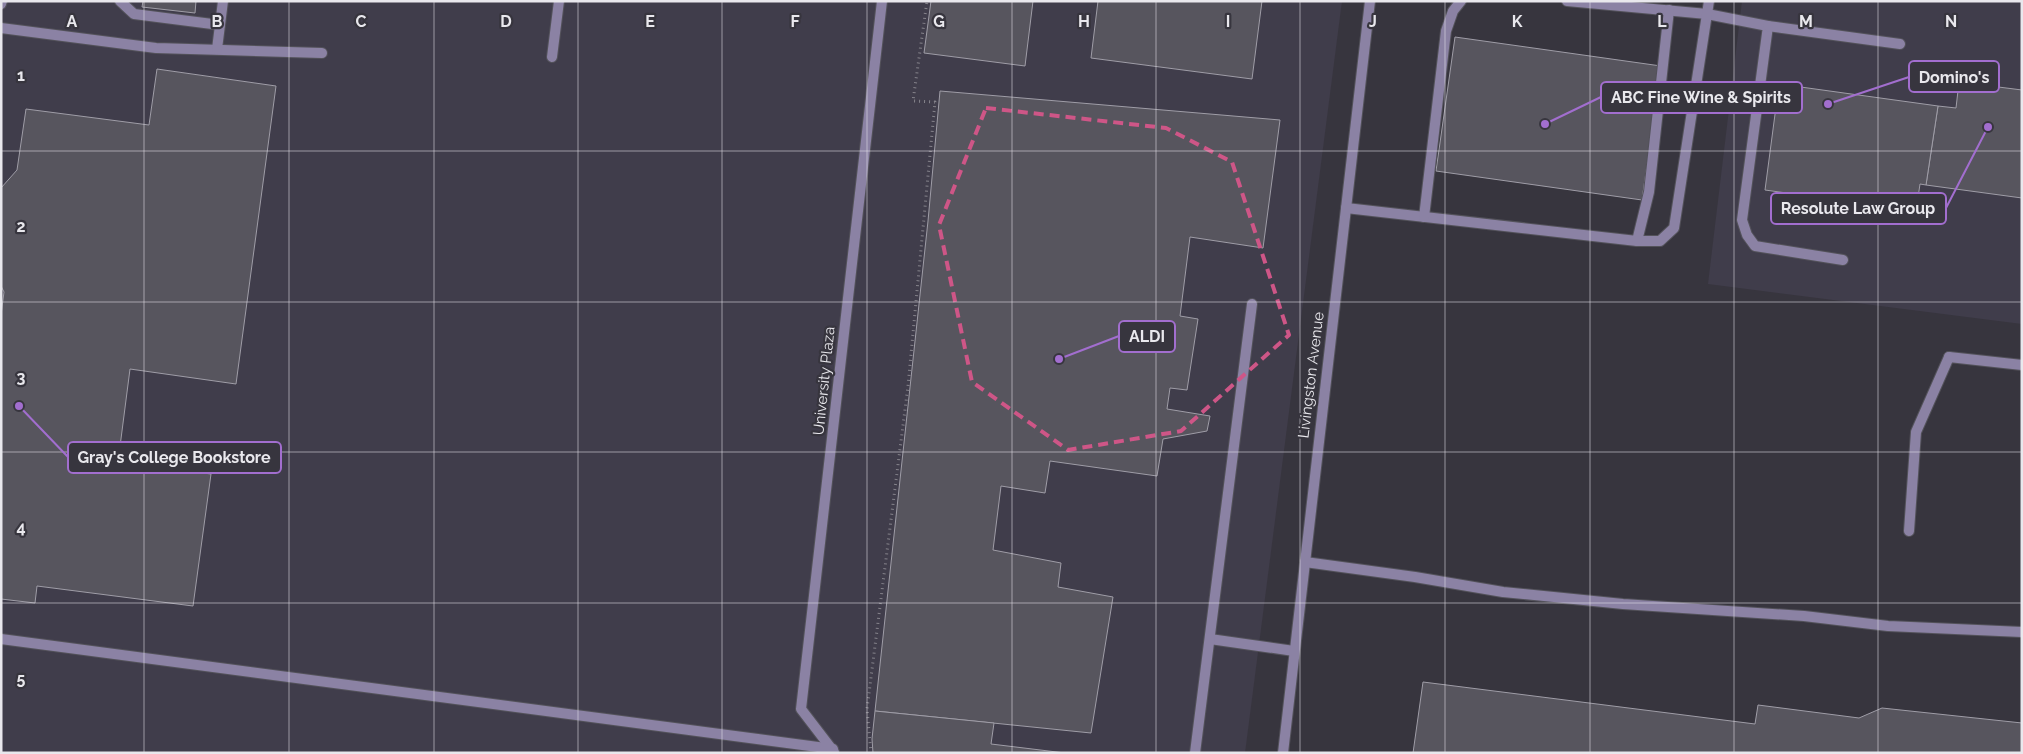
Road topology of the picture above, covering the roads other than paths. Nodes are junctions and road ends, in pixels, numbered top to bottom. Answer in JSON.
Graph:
{"nodes":[{"id":1,"x":120,"y":1,"type":"edge"},
{"id":2,"x":223,"y":1,"type":"edge"},
{"id":3,"x":559,"y":1,"type":"edge"},
{"id":4,"x":882,"y":1,"type":"edge"},
{"id":5,"x":1370,"y":1,"type":"edge"},
{"id":6,"x":1461,"y":1,"type":"edge"},
{"id":7,"x":1567,"y":1,"type":"edge"},
{"id":8,"x":1709,"y":1,"type":"edge"},
{"id":9,"x":1669,"y":10,"type":"junction"},
{"id":10,"x":1707,"y":14,"type":"junction"},
{"id":11,"x":220,"y":25,"type":"junction"},
{"id":12,"x":1768,"y":26,"type":"junction"},
{"id":13,"x":1,"y":28,"type":"edge"},
{"id":14,"x":1900,"y":44,"type":"dead end"},
{"id":15,"x":216,"y":49,"type":"junction"},
{"id":16,"x":322,"y":53,"type":"dead end"},
{"id":17,"x":552,"y":57,"type":"dead end"},
{"id":18,"x":1346,"y":208,"type":"junction"},
{"id":19,"x":1424,"y":217,"type":"junction"},
{"id":20,"x":1637,"y":241,"type":"junction"},
{"id":21,"x":1843,"y":260,"type":"dead end"},
{"id":22,"x":1252,"y":304,"type":"dead end"},
{"id":23,"x":2022,"y":365,"type":"edge"},
{"id":24,"x":1909,"y":531,"type":"dead end"},
{"id":25,"x":1305,"y":562,"type":"junction"},
{"id":26,"x":2022,"y":632,"type":"edge"},
{"id":27,"x":1,"y":639,"type":"edge"},
{"id":28,"x":1210,"y":639,"type":"junction"},
{"id":29,"x":1294,"y":651,"type":"junction"},
{"id":30,"x":833,"y":751,"type":"edge"},
{"id":31,"x":1195,"y":753,"type":"edge"},
{"id":32,"x":1282,"y":753,"type":"edge"}],
"edges":[{"from":1,"to":11,"type":"street"},
{"from":2,"to":11,"type":"street"},
{"from":3,"to":17,"type":"street"},
{"from":4,"to":30,"type":"street","name":"University Plaza"},
{"from":5,"to":18,"type":"street","name":"Livingston Avenue"},
{"from":6,"to":19,"type":"street"},
{"from":7,"to":9,"type":"street"},
{"from":8,"to":10,"type":"street"},
{"from":9,"to":10,"type":"street"},
{"from":9,"to":20,"type":"street"},
{"from":10,"to":12,"type":"street"},
{"from":10,"to":20,"type":"street"},
{"from":11,"to":15,"type":"street"},
{"from":12,"to":14,"type":"street"},
{"from":12,"to":21,"type":"street"},
{"from":13,"to":15,"type":"street"},
{"from":15,"to":16,"type":"street"},
{"from":18,"to":19,"type":"street"},
{"from":18,"to":25,"type":"street","name":"Livingston Avenue"},
{"from":19,"to":20,"type":"street"},
{"from":22,"to":28,"type":"street"},
{"from":23,"to":24,"type":"street"},
{"from":25,"to":26,"type":"street"},
{"from":25,"to":29,"type":"street","name":"Livingston Avenue"},
{"from":27,"to":30,"type":"street"},
{"from":28,"to":29,"type":"street"},
{"from":28,"to":31,"type":"street"},
{"from":29,"to":32,"type":"street","name":"Livingston Avenue"}]}
